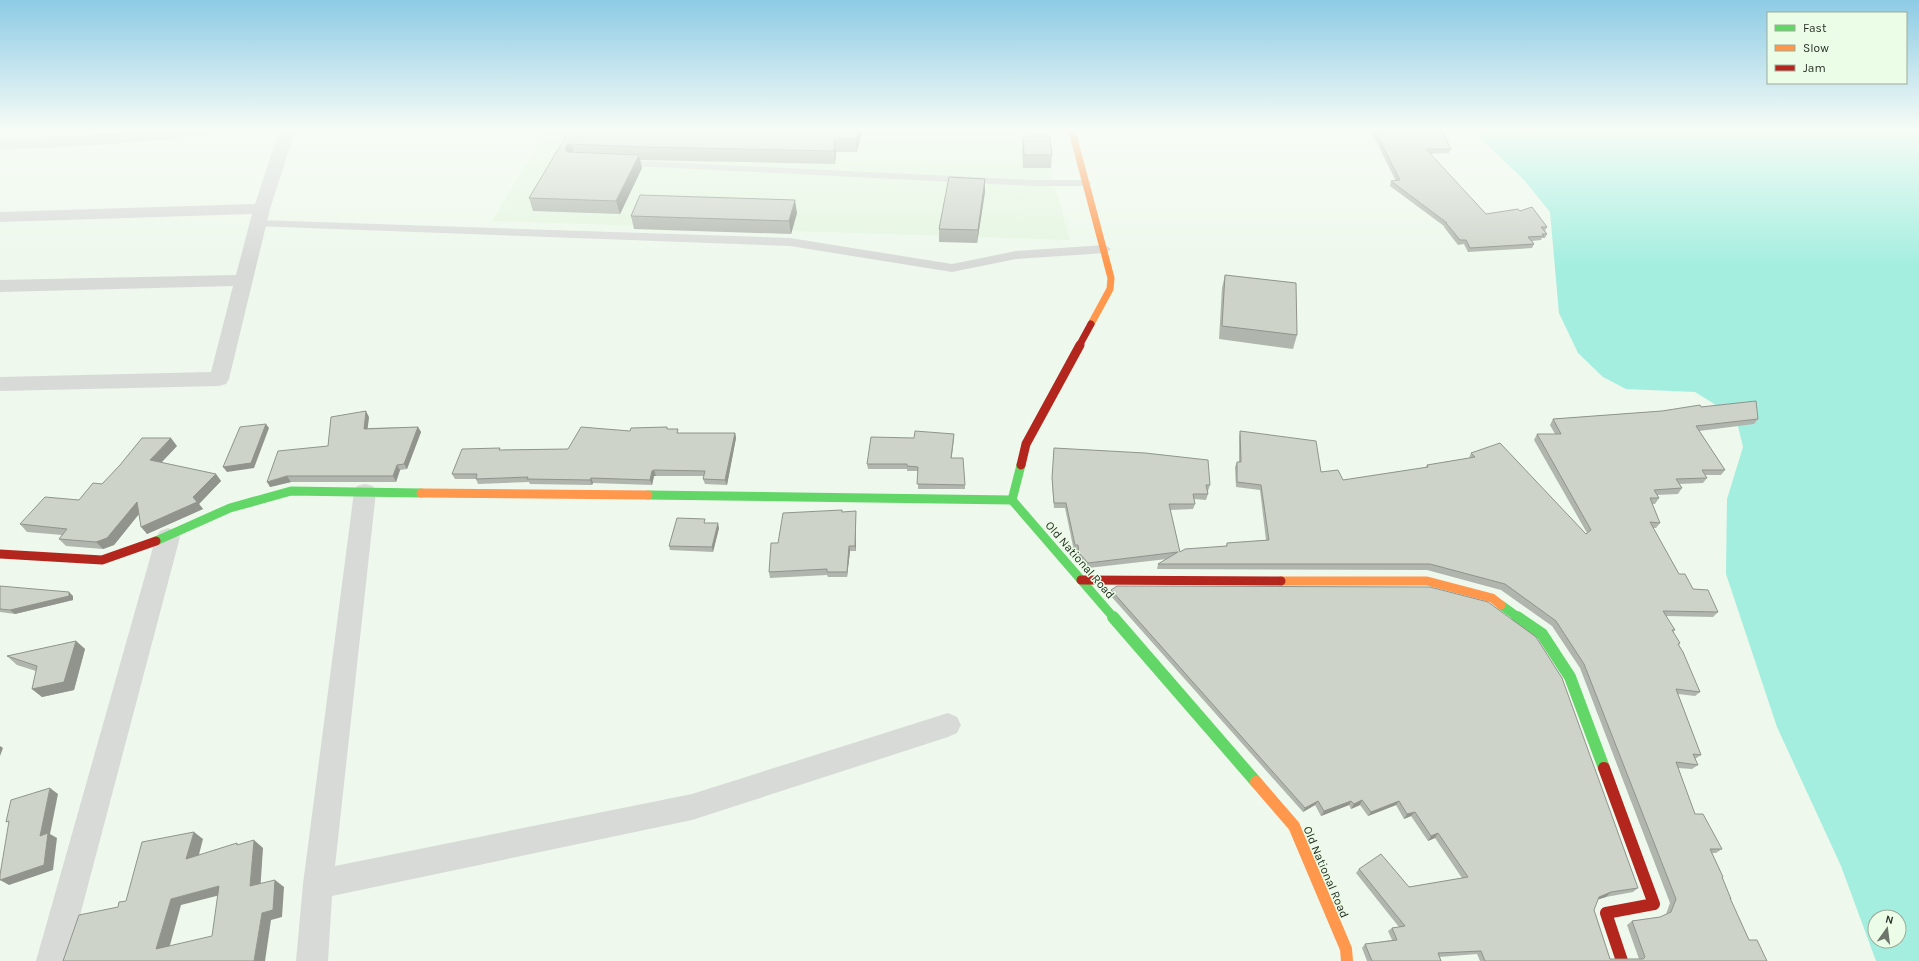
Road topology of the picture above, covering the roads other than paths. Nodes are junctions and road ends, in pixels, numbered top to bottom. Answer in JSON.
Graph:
{"nodes":[{"id":1,"x":273,"y":176,"type":"edge"},
{"id":2,"x":888,"y":176,"type":"edge"},
{"id":3,"x":1084,"y":176,"type":"edge"},
{"id":4,"x":1086,"y":183,"type":"junction"},
{"id":5,"x":260,"y":216,"type":"junction"},
{"id":6,"x":0,"y":217,"type":"edge"},
{"id":7,"x":1105,"y":249,"type":"junction"},
{"id":8,"x":243,"y":280,"type":"junction"},
{"id":9,"x":0,"y":286,"type":"edge"},
{"id":10,"x":0,"y":384,"type":"edge"},
{"id":11,"x":365,"y":492,"type":"junction"},
{"id":12,"x":1012,"y":500,"type":"junction"},
{"id":13,"x":168,"y":537,"type":"junction"},
{"id":14,"x":0,"y":554,"type":"edge"},
{"id":15,"x":1081,"y":580,"type":"junction"},
{"id":16,"x":948,"y":725,"type":"dead end"},
{"id":17,"x":318,"y":884,"type":"junction"},
{"id":18,"x":52,"y":961,"type":"edge"},
{"id":19,"x":312,"y":961,"type":"edge"},
{"id":20,"x":1347,"y":961,"type":"edge"},
{"id":21,"x":1622,"y":961,"type":"edge"}],
"edges":[{"from":1,"to":5,"type":"street"},
{"from":2,"to":4,"type":"lane"},
{"from":3,"to":4,"type":"street"},
{"from":4,"to":7,"type":"street"},
{"from":5,"to":6,"type":"street"},
{"from":5,"to":7,"type":"lane"},
{"from":5,"to":8,"type":"street"},
{"from":7,"to":12,"type":"street"},
{"from":8,"to":9,"type":"street"},
{"from":8,"to":10,"type":"street"},
{"from":11,"to":12,"type":"street"},
{"from":11,"to":13,"type":"street"},
{"from":11,"to":17,"type":"street"},
{"from":12,"to":15,"type":"street","name":"Old National Road"},
{"from":13,"to":14,"type":"street"},
{"from":13,"to":18,"type":"street"},
{"from":15,"to":20,"type":"street","name":"Old National Road"},
{"from":15,"to":21,"type":"street"},
{"from":16,"to":17,"type":"street"},
{"from":17,"to":19,"type":"street"}]}
